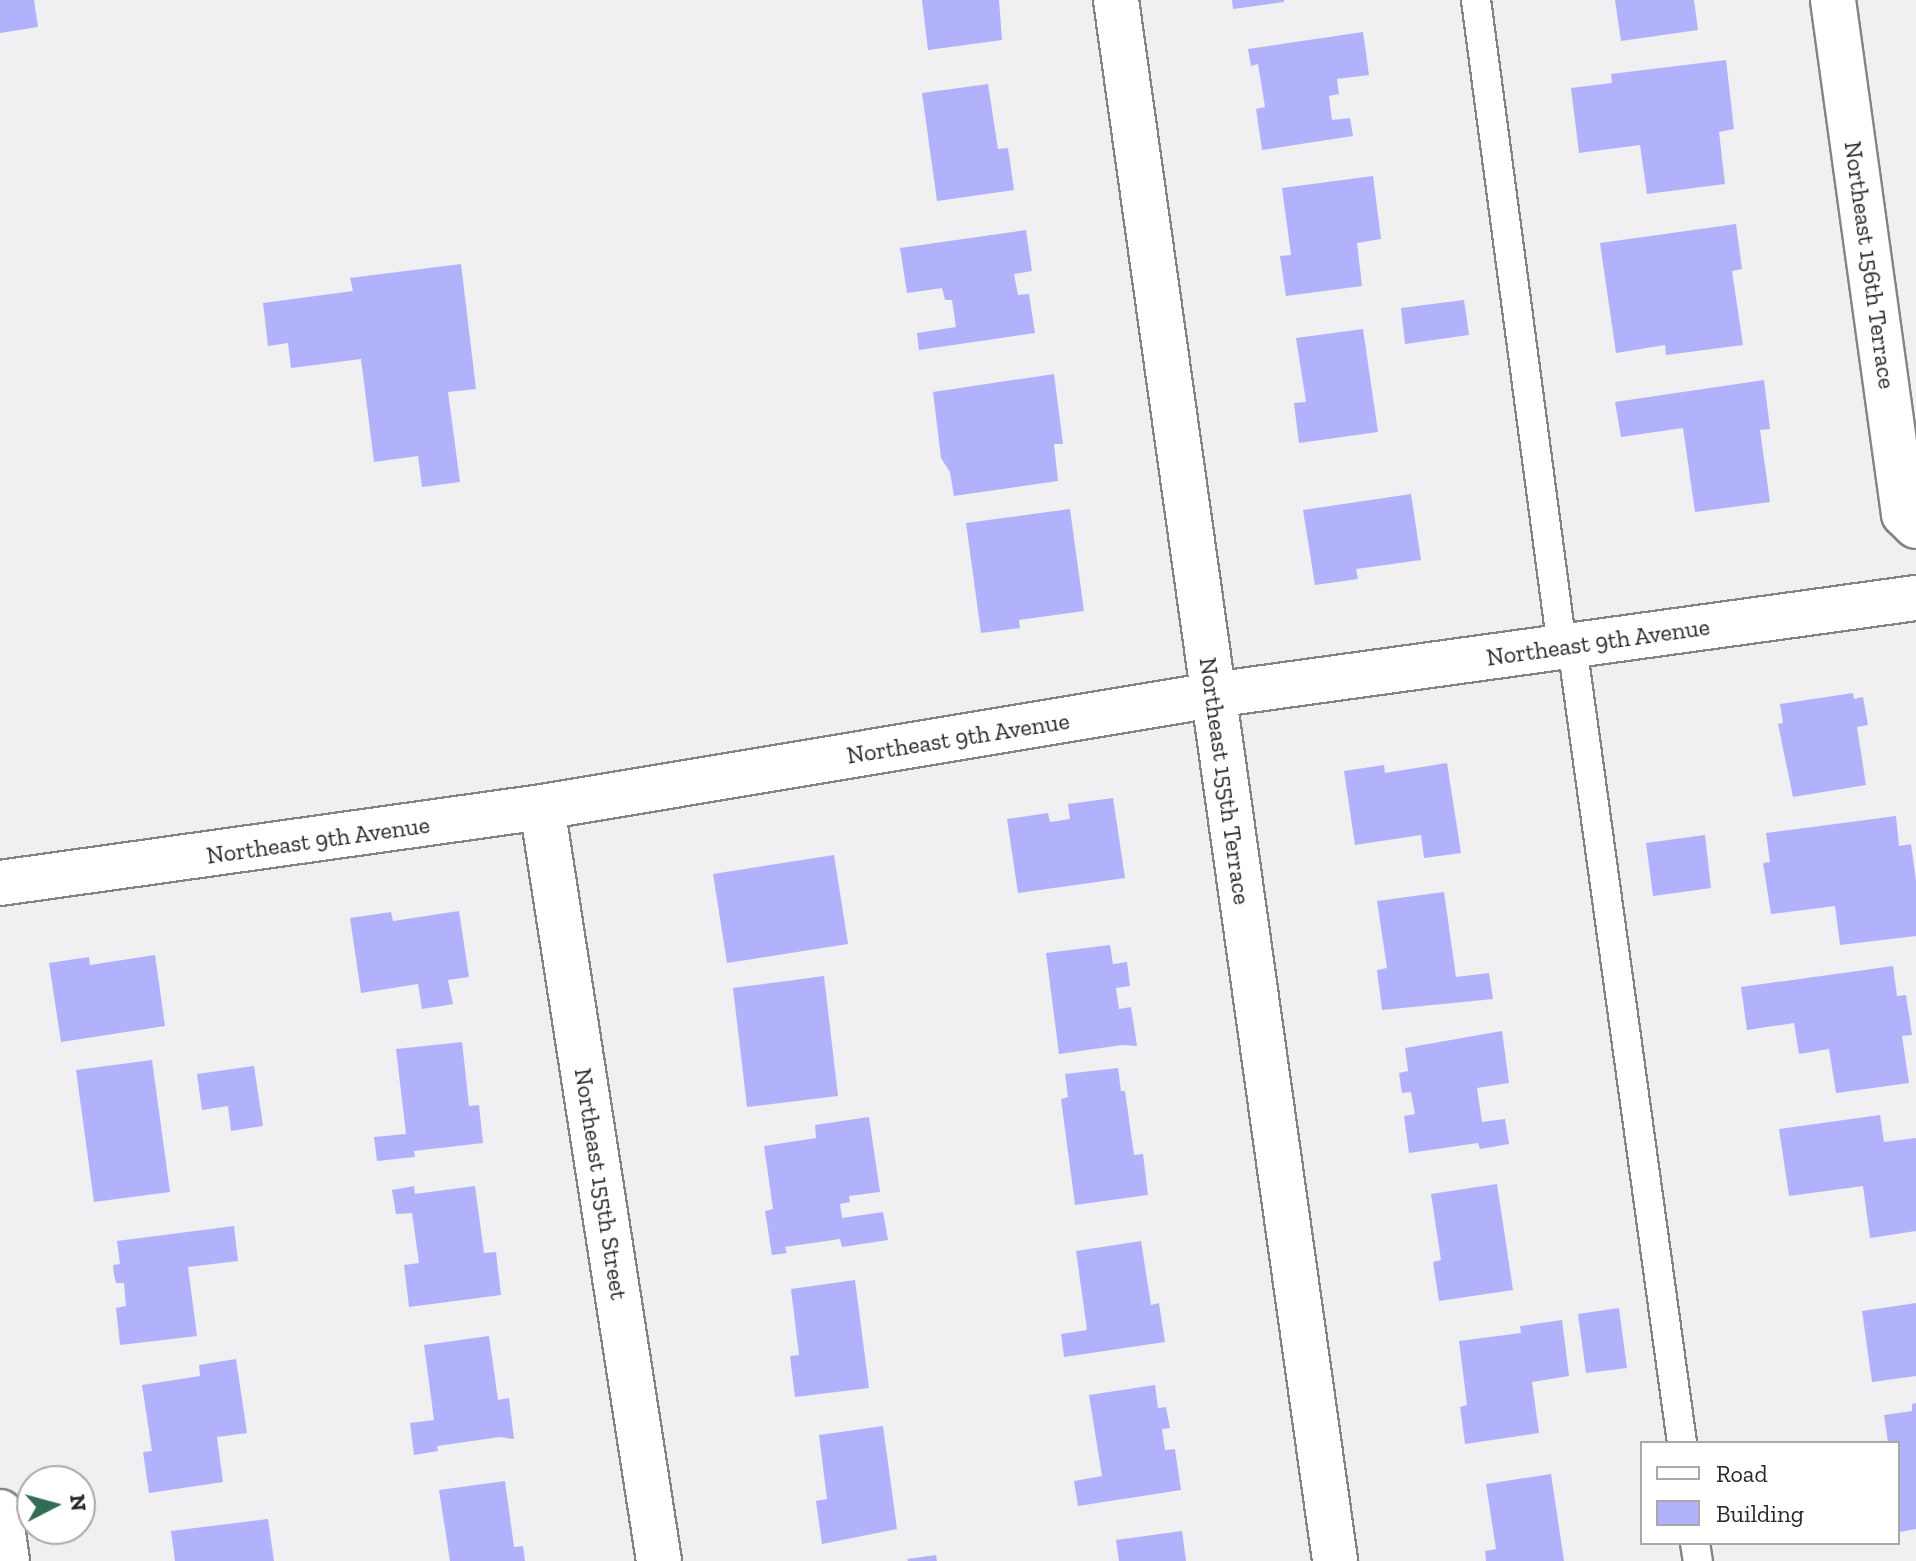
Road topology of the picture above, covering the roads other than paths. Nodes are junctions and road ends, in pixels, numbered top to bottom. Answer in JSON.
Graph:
{"nodes":[{"id":1,"x":1116,"y":0,"type":"edge"},
{"id":2,"x":1476,"y":0,"type":"edge"},
{"id":3,"x":1833,"y":0,"type":"edge"},
{"id":4,"x":1916,"y":526,"type":"edge"},
{"id":5,"x":1916,"y":598,"type":"edge"},
{"id":6,"x":1567,"y":646,"type":"junction"},
{"id":7,"x":1213,"y":695,"type":"junction"},
{"id":8,"x":542,"y":807,"type":"junction"},
{"id":9,"x":0,"y":883,"type":"edge"},
{"id":10,"x":1682,"y":1441,"type":"edge"},
{"id":11,"x":0,"y":1512,"type":"edge"},
{"id":12,"x":7,"y":1561,"type":"edge"},
{"id":13,"x":659,"y":1561,"type":"edge"},
{"id":14,"x":1335,"y":1561,"type":"edge"}],
"edges":[{"from":1,"to":7,"type":"street","name":"Northeast 155th Terrace"},
{"from":2,"to":6,"type":"lane"},
{"from":3,"to":4,"type":"street","name":"Northeast 156th Terrace"},
{"from":5,"to":6,"type":"street","name":"Northeast 9th Avenue"},
{"from":6,"to":7,"type":"street","name":"Northeast 9th Avenue"},
{"from":6,"to":10,"type":"lane"},
{"from":7,"to":8,"type":"street","name":"Northeast 9th Avenue"},
{"from":7,"to":14,"type":"street","name":"Northeast 155th Terrace"},
{"from":8,"to":9,"type":"street","name":"Northeast 9th Avenue"},
{"from":8,"to":13,"type":"street","name":"Northeast 155th Street"},
{"from":11,"to":12,"type":"street"}]}
